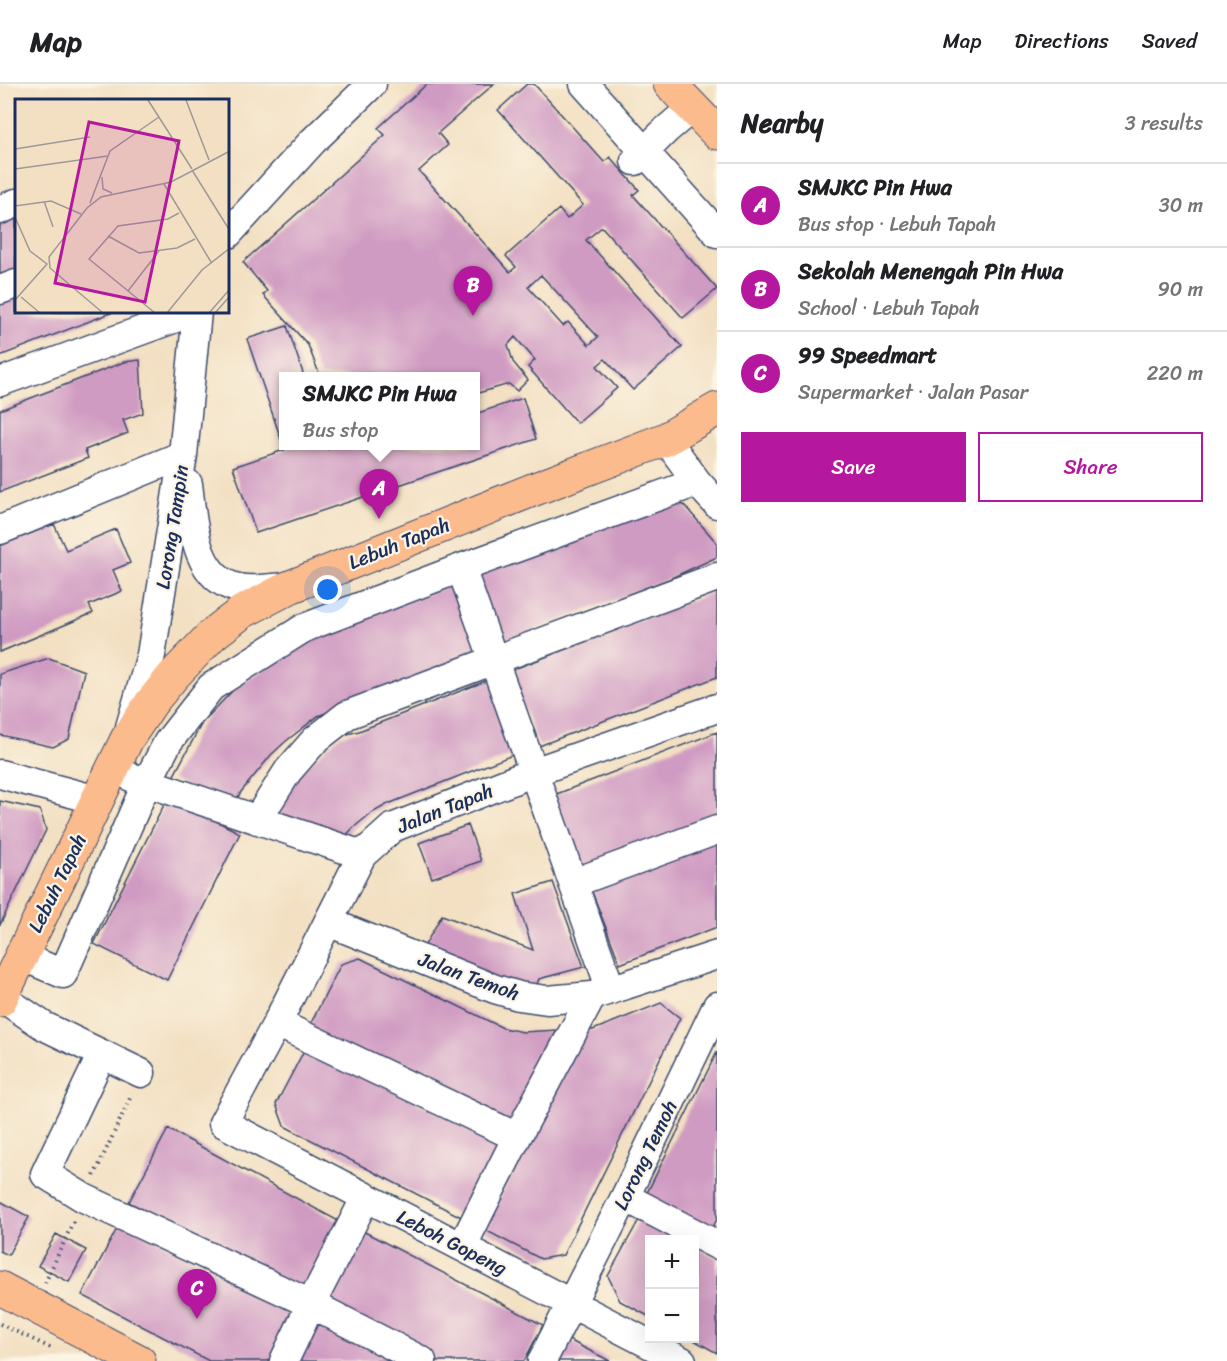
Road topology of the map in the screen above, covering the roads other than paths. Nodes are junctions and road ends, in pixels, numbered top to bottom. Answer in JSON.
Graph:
{"nodes":[{"id":1,"x":372,"y":84,"type":"edge"},
{"id":2,"x":584,"y":84,"type":"edge"},
{"id":3,"x":670,"y":84,"type":"edge"},
{"id":4,"x":693,"y":107,"type":"junction"},
{"id":5,"x":717,"y":133,"type":"edge"},
{"id":6,"x":640,"y":156,"type":"junction"},
{"id":7,"x":15,"y":204,"type":"edge"},
{"id":8,"x":0,"y":210,"type":"edge"},
{"id":9,"x":230,"y":232,"type":"edge"},
{"id":10,"x":717,"y":232,"type":"edge"},
{"id":11,"x":15,"y":284,"type":"edge"},
{"id":12,"x":0,"y":290,"type":"edge"},
{"id":13,"x":187,"y":314,"type":"edge"},
{"id":14,"x":197,"y":314,"type":"edge"},
{"id":15,"x":0,"y":382,"type":"edge"},
{"id":16,"x":717,"y":409,"type":"edge"},
{"id":17,"x":666,"y":439,"type":"junction"},
{"id":18,"x":183,"y":455,"type":"junction"},
{"id":19,"x":697,"y":482,"type":"junction"},
{"id":20,"x":717,"y":504,"type":"edge"},
{"id":21,"x":0,"y":530,"type":"edge"},
{"id":22,"x":461,"y":568,"type":"junction"},
{"id":23,"x":717,"y":577,"type":"edge"},
{"id":24,"x":290,"y":586,"type":"junction"},
{"id":25,"x":494,"y":661,"type":"junction"},
{"id":26,"x":717,"y":708,"type":"edge"},
{"id":27,"x":127,"y":740,"type":"junction"},
{"id":28,"x":112,"y":770,"type":"junction"},
{"id":29,"x":534,"y":772,"type":"junction"},
{"id":30,"x":0,"y":774,"type":"edge"},
{"id":31,"x":147,"y":782,"type":"junction"},
{"id":32,"x":97,"y":800,"type":"junction"},
{"id":33,"x":257,"y":820,"type":"junction"},
{"id":34,"x":717,"y":830,"type":"edge"},
{"id":35,"x":362,"y":855,"type":"junction"},
{"id":36,"x":573,"y":883,"type":"junction"},
{"id":37,"x":327,"y":922,"type":"junction"},
{"id":38,"x":717,"y":955,"type":"edge"},
{"id":39,"x":21,"y":956,"type":"junction"},
{"id":40,"x":602,"y":993,"type":"junction"},
{"id":41,"x":1,"y":999,"type":"edge"},
{"id":42,"x":717,"y":1006,"type":"edge"},
{"id":43,"x":277,"y":1023,"type":"junction"},
{"id":44,"x":102,"y":1054,"type":"junction"},
{"id":45,"x":141,"y":1073,"type":"dead end"},
{"id":46,"x":223,"y":1123,"type":"joint"},
{"id":47,"x":518,"y":1137,"type":"junction"},
{"id":48,"x":366,"y":1197,"type":"junction"},
{"id":49,"x":625,"y":1197,"type":"junction"},
{"id":50,"x":717,"y":1245,"type":"edge"},
{"id":51,"x":462,"y":1247,"type":"junction"},
{"id":52,"x":0,"y":1288,"type":"edge"},
{"id":53,"x":570,"y":1303,"type":"junction"},
{"id":54,"x":311,"y":1304,"type":"junction"},
{"id":55,"x":666,"y":1357,"type":"edge"},
{"id":56,"x":139,"y":1361,"type":"edge"},
{"id":57,"x":285,"y":1361,"type":"edge"},
{"id":58,"x":422,"y":1361,"type":"edge"},
{"id":59,"x":542,"y":1361,"type":"edge"}],
"edges":[{"from":1,"to":9,"type":"street"},
{"from":2,"to":6,"type":"street"},
{"from":3,"to":4,"type":"main road"},
{"from":4,"to":5,"type":"main road"},
{"from":4,"to":6,"type":"street"},
{"from":6,"to":10,"type":"street"},
{"from":7,"to":8,"type":"street"},
{"from":11,"to":12,"type":"street"},
{"from":13,"to":15,"type":"street"},
{"from":14,"to":18,"type":"street","name":"Lorong Tampin"},
{"from":16,"to":17,"type":"main road","name":"Lebuh Tapah"},
{"from":17,"to":19,"type":"street"},
{"from":17,"to":24,"type":"main road","name":"Lebuh Tapah"},
{"from":18,"to":21,"type":"street"},
{"from":18,"to":24,"type":"street"},
{"from":18,"to":27,"type":"street","name":"Lorong Tampin"},
{"from":19,"to":20,"type":"street"},
{"from":19,"to":22,"type":"street"},
{"from":22,"to":25,"type":"street"},
{"from":22,"to":31,"type":"street"},
{"from":23,"to":25,"type":"street"},
{"from":24,"to":27,"type":"main road","name":"Lebuh Tapah"},
{"from":25,"to":29,"type":"street"},
{"from":25,"to":33,"type":"street"},
{"from":26,"to":29,"type":"street","name":"Jalan Tapah"},
{"from":27,"to":28,"type":"main road","name":"Lebuh Tapah"},
{"from":28,"to":31,"type":"street"},
{"from":28,"to":32,"type":"main road","name":"Lebuh Tapah"},
{"from":29,"to":35,"type":"street","name":"Jalan Tapah"},
{"from":29,"to":36,"type":"street"},
{"from":30,"to":32,"type":"street"},
{"from":31,"to":33,"type":"street"},
{"from":31,"to":39,"type":"street"},
{"from":32,"to":39,"type":"main road","name":"Lebuh Tapah"},
{"from":33,"to":35,"type":"street"},
{"from":34,"to":36,"type":"street"},
{"from":35,"to":37,"type":"street","name":"Jalan Tapah"},
{"from":36,"to":40,"type":"street"},
{"from":37,"to":40,"type":"street","name":"Jalan Temoh"},
{"from":37,"to":43,"type":"street","name":"Jalan Tapah"},
{"from":38,"to":40,"type":"street","name":"Jalan Temoh"},
{"from":39,"to":41,"type":"main road","name":"Lebuh Tapah"},
{"from":40,"to":47,"type":"street"},
{"from":41,"to":44,"type":"street"},
{"from":42,"to":49,"type":"street","name":"Lorong Temoh"},
{"from":43,"to":46,"type":"street","name":"Jalan Tapah"},
{"from":43,"to":47,"type":"street"},
{"from":44,"to":45,"type":"street"},
{"from":44,"to":54,"type":"street"},
{"from":46,"to":48,"type":"street","name":"Leboh Gopeng"},
{"from":47,"to":51,"type":"street"},
{"from":48,"to":51,"type":"street","name":"Leboh Gopeng"},
{"from":48,"to":54,"type":"street"},
{"from":49,"to":50,"type":"street"},
{"from":49,"to":53,"type":"street","name":"Lorong Temoh"},
{"from":51,"to":53,"type":"street","name":"Leboh Gopeng"},
{"from":52,"to":56,"type":"main road"},
{"from":53,"to":55,"type":"street","name":"Leboh Gopeng"},
{"from":53,"to":59,"type":"street","name":"Lorong Temoh"},
{"from":54,"to":57,"type":"street"},
{"from":54,"to":58,"type":"street"}]}
